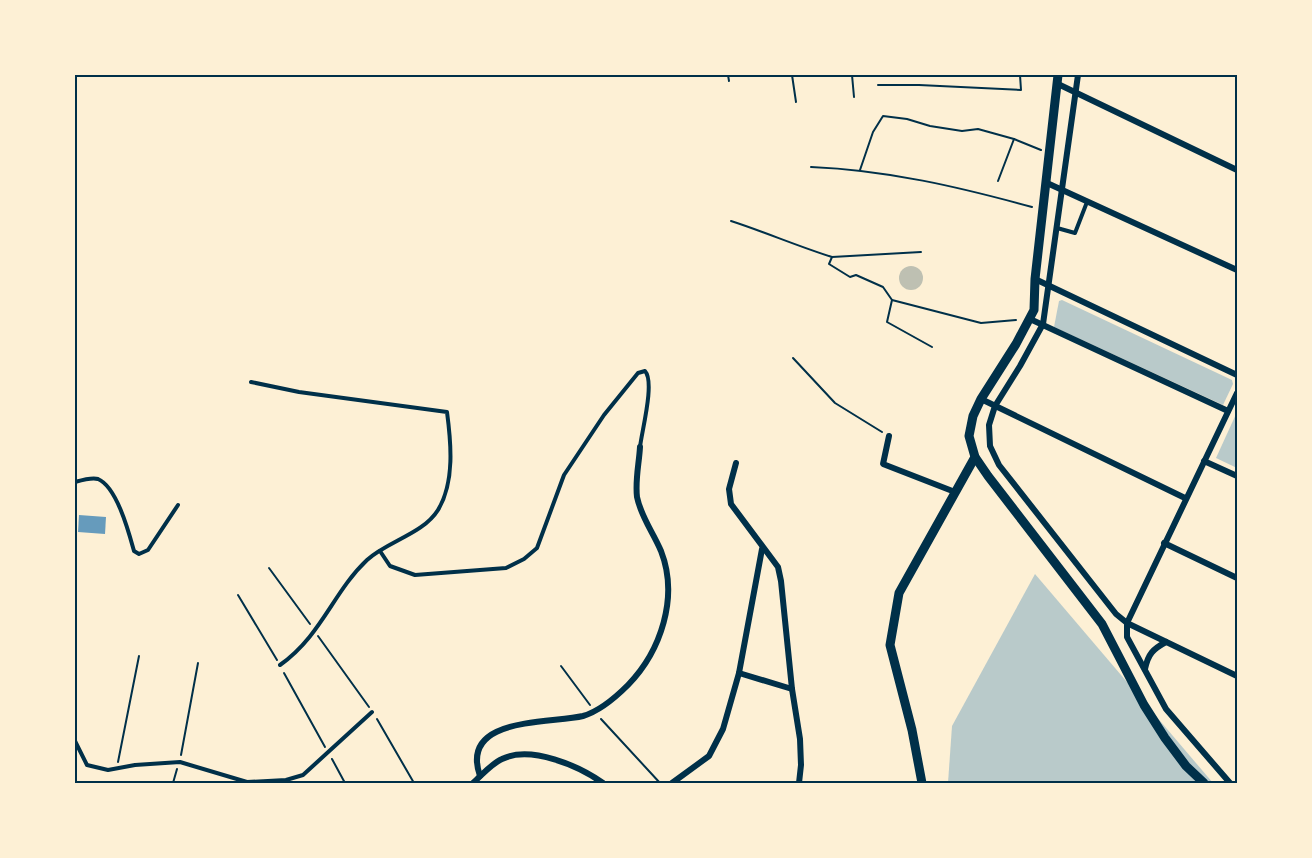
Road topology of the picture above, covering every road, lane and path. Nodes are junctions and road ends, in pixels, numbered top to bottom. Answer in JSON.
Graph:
{"nodes":[{"id":1,"x":728,"y":75,"type":"edge"},
{"id":2,"x":792,"y":75,"type":"edge"},
{"id":3,"x":852,"y":75,"type":"edge"},
{"id":4,"x":1020,"y":75,"type":"edge"},
{"id":5,"x":1078,"y":75,"type":"edge"},
{"id":6,"x":1058,"y":79,"type":"edge"},
{"id":7,"x":729,"y":81,"type":"dead end"},
{"id":8,"x":878,"y":86,"type":"dead end"},
{"id":9,"x":1077,"y":92,"type":"junction"},
{"id":10,"x":854,"y":97,"type":"dead end"},
{"id":11,"x":796,"y":102,"type":"dead end"},
{"id":12,"x":1014,"y":140,"type":"junction"},
{"id":13,"x":1050,"y":154,"type":"junction"},
{"id":14,"x":811,"y":167,"type":"dead end"},
{"id":15,"x":860,"y":170,"type":"junction"},
{"id":16,"x":1237,"y":170,"type":"edge"},
{"id":17,"x":998,"y":181,"type":"dead end"},
{"id":18,"x":1047,"y":183,"type":"junction"},
{"id":19,"x":1061,"y":190,"type":"junction"},
{"id":20,"x":1087,"y":202,"type":"junction"},
{"id":21,"x":1044,"y":210,"type":"junction"},
{"id":22,"x":731,"y":221,"type":"dead end"},
{"id":23,"x":1057,"y":228,"type":"junction"},
{"id":24,"x":921,"y":252,"type":"dead end"},
{"id":25,"x":832,"y":256,"type":"junction"},
{"id":26,"x":1237,"y":270,"type":"edge"},
{"id":27,"x":1035,"y":279,"type":"junction"},
{"id":28,"x":1048,"y":285,"type":"junction"},
{"id":29,"x":892,"y":300,"type":"junction"},
{"id":30,"x":1030,"y":319,"type":"junction"},
{"id":31,"x":1043,"y":324,"type":"junction"},
{"id":32,"x":932,"y":347,"type":"dead end"},
{"id":33,"x":793,"y":358,"type":"dead end"},
{"id":34,"x":1237,"y":375,"type":"edge"},
{"id":35,"x":251,"y":382,"type":"dead end"},
{"id":36,"x":1237,"y":393,"type":"edge"},
{"id":37,"x":981,"y":399,"type":"junction"},
{"id":38,"x":995,"y":406,"type":"junction"},
{"id":39,"x":1228,"y":411,"type":"junction"},
{"id":40,"x":889,"y":436,"type":"joint"},
{"id":41,"x":640,"y":447,"type":"joint"},
{"id":42,"x":975,"y":457,"type":"junction"},
{"id":43,"x":1203,"y":460,"type":"junction"},
{"id":44,"x":736,"y":463,"type":"dead end"},
{"id":45,"x":1237,"y":476,"type":"edge"},
{"id":46,"x":75,"y":482,"type":"edge"},
{"id":47,"x":955,"y":492,"type":"junction"},
{"id":48,"x":1185,"y":498,"type":"junction"},
{"id":49,"x":178,"y":505,"type":"dead end"},
{"id":50,"x":1164,"y":543,"type":"junction"},
{"id":51,"x":762,"y":549,"type":"junction"},
{"id":52,"x":380,"y":551,"type":"junction"},
{"id":53,"x":269,"y":568,"type":"dead end"},
{"id":54,"x":1237,"y":578,"type":"edge"},
{"id":55,"x":238,"y":595,"type":"dead end"},
{"id":56,"x":1126,"y":623,"type":"junction"},
{"id":57,"x":315,"y":631,"type":"junction"},
{"id":58,"x":1166,"y":642,"type":"junction"},
{"id":59,"x":139,"y":656,"type":"dead end"},
{"id":60,"x":198,"y":663,"type":"dead end"},
{"id":61,"x":280,"y":665,"type":"junction"},
{"id":62,"x":561,"y":666,"type":"dead end"},
{"id":63,"x":1145,"y":670,"type":"junction"},
{"id":64,"x":739,"y":673,"type":"junction"},
{"id":65,"x":1237,"y":676,"type":"edge"},
{"id":66,"x":792,"y":689,"type":"junction"},
{"id":67,"x":594,"y":711,"type":"junction"},
{"id":68,"x":372,"y":712,"type":"junction"},
{"id":69,"x":75,"y":741,"type":"edge"},
{"id":70,"x":328,"y":753,"type":"junction"},
{"id":71,"x":180,"y":762,"type":"junction"},
{"id":72,"x":116,"y":769,"type":"junction"},
{"id":73,"x":480,"y":776,"type":"junction"},
{"id":74,"x":173,"y":783,"type":"edge"},
{"id":75,"x":345,"y":783,"type":"edge"},
{"id":76,"x":414,"y":783,"type":"edge"},
{"id":77,"x":473,"y":783,"type":"edge"},
{"id":78,"x":603,"y":783,"type":"edge"},
{"id":79,"x":660,"y":783,"type":"edge"},
{"id":80,"x":672,"y":783,"type":"edge"},
{"id":81,"x":799,"y":783,"type":"edge"},
{"id":82,"x":922,"y":783,"type":"edge"},
{"id":83,"x":1204,"y":783,"type":"edge"},
{"id":84,"x":1230,"y":783,"type":"edge"}],
"edges":[{"from":1,"to":7,"type":"path"},
{"from":2,"to":11,"type":"path"},
{"from":3,"to":10,"type":"path"},
{"from":4,"to":8,"type":"path"},
{"from":5,"to":9,"type":"street"},
{"from":6,"to":9,"type":"street"},
{"from":6,"to":13,"type":"street"},
{"from":9,"to":16,"type":"street"},
{"from":9,"to":19,"type":"street"},
{"from":12,"to":13,"type":"path"},
{"from":12,"to":15,"type":"path"},
{"from":12,"to":17,"type":"path"},
{"from":13,"to":18,"type":"street"},
{"from":14,"to":15,"type":"path"},
{"from":15,"to":21,"type":"path"},
{"from":18,"to":19,"type":"street"},
{"from":18,"to":21,"type":"street"},
{"from":19,"to":20,"type":"street"},
{"from":19,"to":23,"type":"street"},
{"from":20,"to":23,"type":"lane"},
{"from":20,"to":26,"type":"street"},
{"from":21,"to":27,"type":"street"},
{"from":22,"to":25,"type":"path"},
{"from":23,"to":28,"type":"street"},
{"from":24,"to":25,"type":"path"},
{"from":25,"to":29,"type":"path"},
{"from":27,"to":28,"type":"street"},
{"from":27,"to":30,"type":"street"},
{"from":28,"to":31,"type":"street"},
{"from":28,"to":34,"type":"street"},
{"from":29,"to":30,"type":"path"},
{"from":29,"to":32,"type":"path"},
{"from":30,"to":31,"type":"street"},
{"from":30,"to":37,"type":"street"},
{"from":31,"to":38,"type":"street"},
{"from":31,"to":39,"type":"street"},
{"from":33,"to":40,"type":"path"},
{"from":35,"to":52,"type":"lane"},
{"from":36,"to":39,"type":"street"},
{"from":37,"to":38,"type":"street"},
{"from":37,"to":42,"type":"street"},
{"from":38,"to":48,"type":"street"},
{"from":38,"to":56,"type":"street"},
{"from":39,"to":43,"type":"street"},
{"from":40,"to":47,"type":"street"},
{"from":41,"to":52,"type":"lane"},
{"from":41,"to":67,"type":"street"},
{"from":42,"to":47,"type":"street"},
{"from":42,"to":83,"type":"street"},
{"from":43,"to":45,"type":"street"},
{"from":43,"to":48,"type":"street"},
{"from":44,"to":51,"type":"street"},
{"from":46,"to":49,"type":"lane"},
{"from":47,"to":82,"type":"street"},
{"from":48,"to":50,"type":"street"},
{"from":50,"to":54,"type":"street"},
{"from":50,"to":56,"type":"street"},
{"from":51,"to":64,"type":"street"},
{"from":51,"to":66,"type":"street"},
{"from":52,"to":57,"type":"lane"},
{"from":53,"to":57,"type":"path"},
{"from":55,"to":61,"type":"path"},
{"from":56,"to":58,"type":"street"},
{"from":56,"to":63,"type":"street"},
{"from":57,"to":61,"type":"lane"},
{"from":57,"to":68,"type":"path"},
{"from":58,"to":63,"type":"street"},
{"from":58,"to":65,"type":"street"},
{"from":59,"to":72,"type":"path"},
{"from":60,"to":71,"type":"path"},
{"from":61,"to":70,"type":"path"},
{"from":62,"to":67,"type":"path"},
{"from":63,"to":84,"type":"street"},
{"from":64,"to":66,"type":"street"},
{"from":64,"to":80,"type":"street"},
{"from":66,"to":81,"type":"street"},
{"from":67,"to":73,"type":"street"},
{"from":67,"to":79,"type":"path"},
{"from":68,"to":70,"type":"lane"},
{"from":68,"to":76,"type":"path"},
{"from":69,"to":72,"type":"lane"},
{"from":70,"to":71,"type":"lane"},
{"from":70,"to":75,"type":"path"},
{"from":71,"to":72,"type":"lane"},
{"from":71,"to":74,"type":"path"},
{"from":73,"to":77,"type":"street"},
{"from":73,"to":78,"type":"street"}]}
